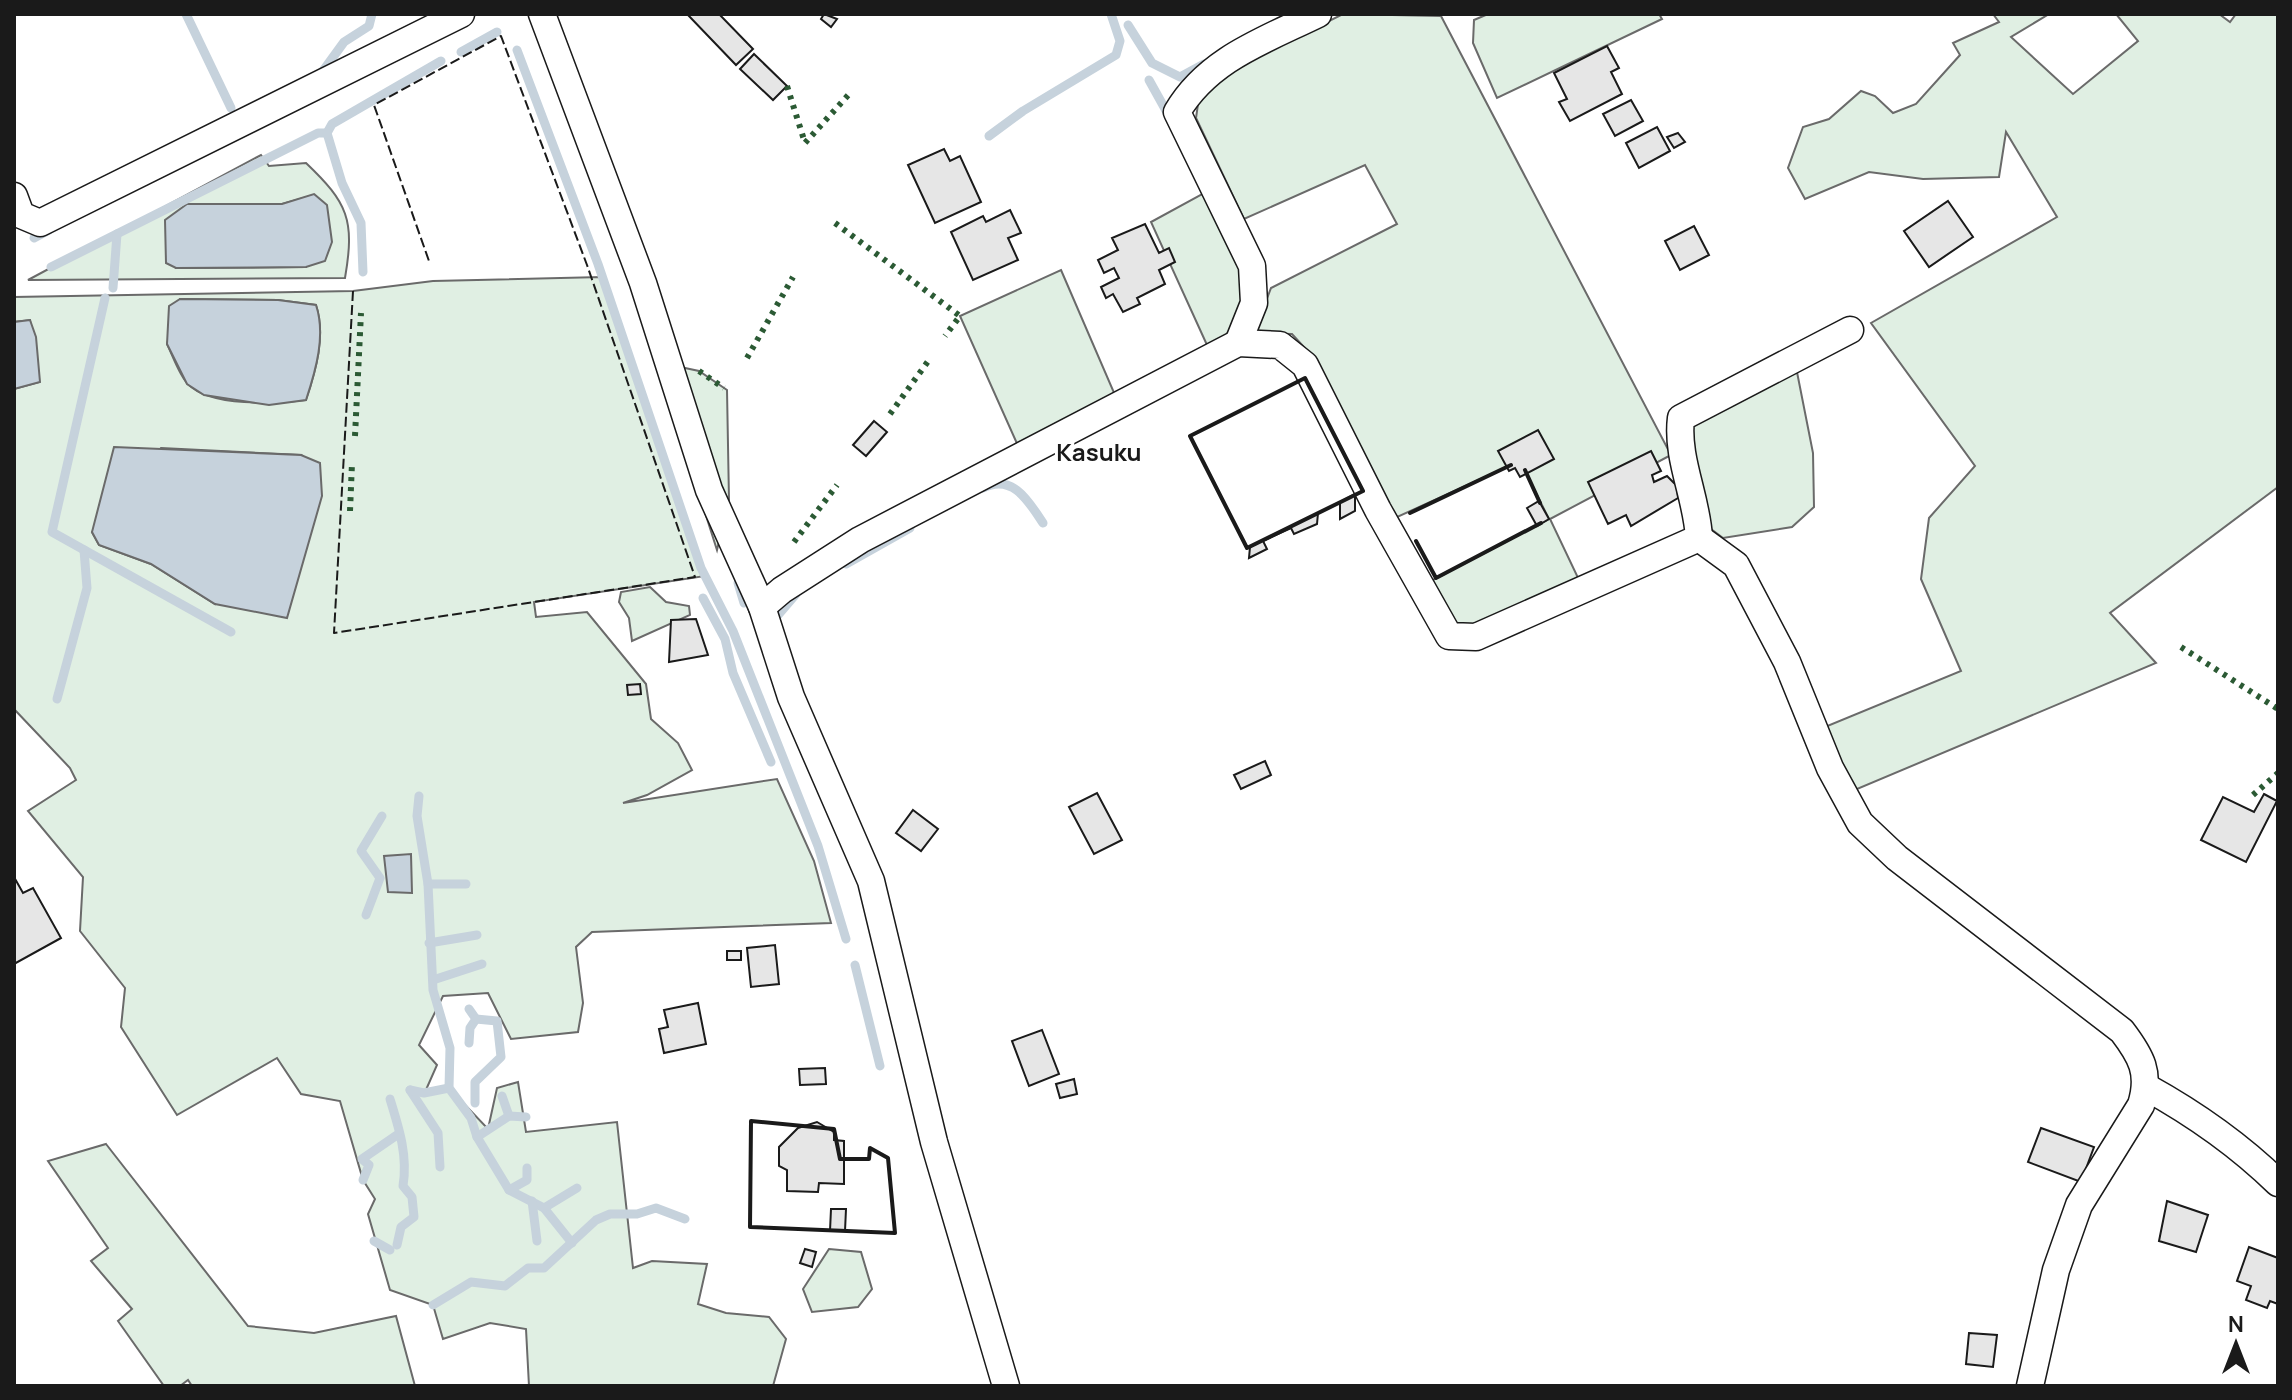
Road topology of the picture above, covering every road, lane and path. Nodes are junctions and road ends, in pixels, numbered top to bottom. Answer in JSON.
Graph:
{"nodes":[{"id":1,"x":461,"y":14,"type":"edge"},
{"id":2,"x":542,"y":14,"type":"edge"},
{"id":3,"x":1318,"y":14,"type":"edge"},
{"id":4,"x":14,"y":196,"type":"edge"},
{"id":5,"x":1850,"y":330,"type":"dead end"},
{"id":6,"x":1238,"y":343,"type":"junction"},
{"id":7,"x":1699,"y":538,"type":"junction"},
{"id":8,"x":762,"y":607,"type":"junction"},
{"id":9,"x":2146,"y":1087,"type":"junction"},
{"id":10,"x":2278,"y":1183,"type":"edge"},
{"id":11,"x":1006,"y":1386,"type":"edge"},
{"id":12,"x":2030,"y":1386,"type":"edge"}],
"edges":[{"from":1,"to":4,"type":"street"},
{"from":2,"to":8,"type":"street"},
{"from":3,"to":6,"type":"street"},
{"from":5,"to":7,"type":"street"},
{"from":6,"to":7,"type":"street"},
{"from":6,"to":8,"type":"street"},
{"from":7,"to":9,"type":"street"},
{"from":8,"to":11,"type":"street"},
{"from":9,"to":10,"type":"street"},
{"from":9,"to":12,"type":"street"}]}
